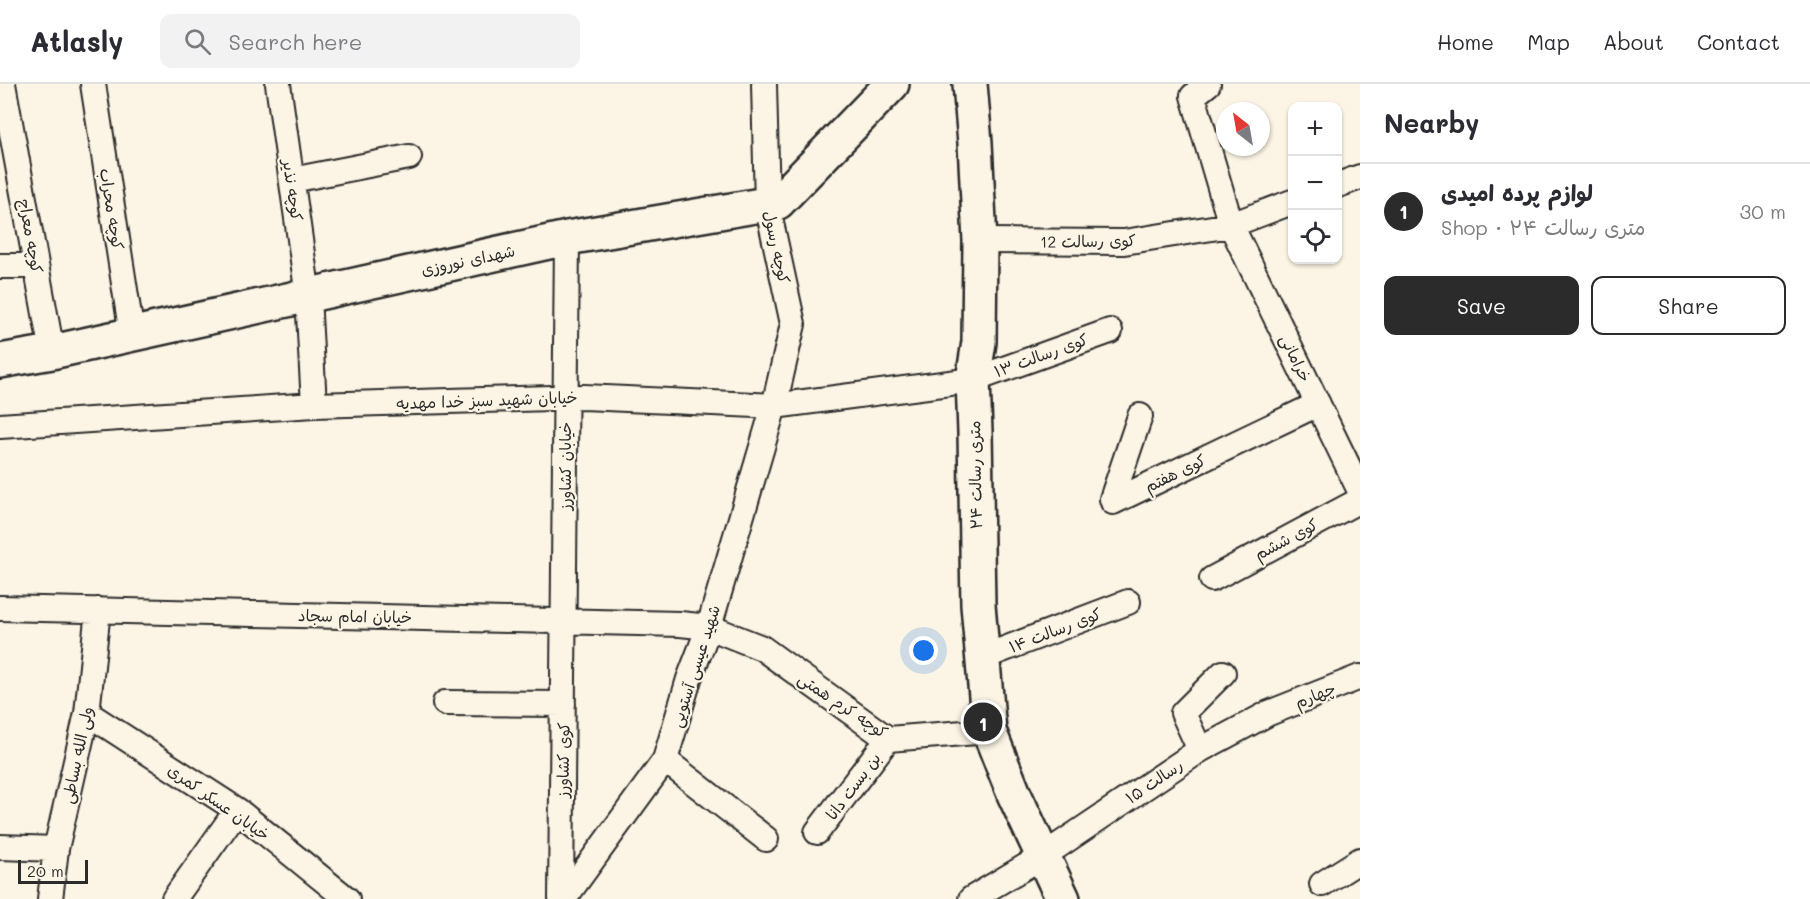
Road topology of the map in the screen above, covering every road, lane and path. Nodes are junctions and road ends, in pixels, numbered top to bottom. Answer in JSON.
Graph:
{"nodes":[{"id":1,"x":3,"y":84,"type":"edge"},
{"id":2,"x":93,"y":84,"type":"edge"},
{"id":3,"x":278,"y":84,"type":"edge"},
{"id":4,"x":764,"y":84,"type":"edge"},
{"id":5,"x":892,"y":84,"type":"edge"},
{"id":6,"x":970,"y":84,"type":"edge"},
{"id":7,"x":1208,"y":84,"type":"edge"},
{"id":8,"x":409,"y":157,"type":"dead end"},
{"id":9,"x":1360,"y":177,"type":"edge"},
{"id":10,"x":292,"y":180,"type":"junction"},
{"id":11,"x":1342,"y":184,"type":"edge"},
{"id":12,"x":767,"y":204,"type":"junction"},
{"id":13,"x":1288,"y":204,"type":"edge"},
{"id":14,"x":1231,"y":225,"type":"junction"},
{"id":15,"x":567,"y":238,"type":"junction"},
{"id":16,"x":981,"y":241,"type":"junction"},
{"id":17,"x":36,"y":266,"type":"junction"},
{"id":18,"x":0,"y":267,"type":"edge"},
{"id":19,"x":308,"y":296,"type":"junction"},
{"id":20,"x":1110,"y":331,"type":"dead end"},
{"id":21,"x":132,"y":335,"type":"junction"},
{"id":22,"x":52,"y":352,"type":"junction"},
{"id":23,"x":0,"y":361,"type":"edge"},
{"id":24,"x":973,"y":380,"type":"junction"},
{"id":25,"x":566,"y":398,"type":"junction"},
{"id":26,"x":1318,"y":404,"type":"junction"},
{"id":27,"x":314,"y":405,"type":"junction"},
{"id":28,"x":774,"y":406,"type":"junction"},
{"id":29,"x":1140,"y":416,"type":"dead end"},
{"id":30,"x":0,"y":426,"type":"edge"},
{"id":31,"x":1360,"y":491,"type":"edge"},
{"id":32,"x":1360,"y":500,"type":"edge"},
{"id":33,"x":1212,"y":579,"type":"dead end"},
{"id":34,"x":1128,"y":602,"type":"dead end"},
{"id":35,"x":0,"y":608,"type":"edge"},
{"id":36,"x":98,"y":610,"type":"junction"},
{"id":37,"x":564,"y":621,"type":"junction"},
{"id":38,"x":709,"y":627,"type":"junction"},
{"id":39,"x":981,"y":658,"type":"junction"},
{"id":40,"x":1223,"y":673,"type":"dead end"},
{"id":41,"x":1360,"y":677,"type":"edge"},
{"id":42,"x":445,"y":703,"type":"dead end"},
{"id":43,"x":563,"y":704,"type":"junction"},
{"id":44,"x":87,"y":713,"type":"junction"},
{"id":45,"x":1269,"y":713,"type":"joint"},
{"id":46,"x":989,"y":731,"type":"junction"},
{"id":47,"x":888,"y":739,"type":"junction"},
{"id":48,"x":1200,"y":750,"type":"junction"},
{"id":49,"x":665,"y":760,"type":"junction"},
{"id":50,"x":237,"y":810,"type":"junction"},
{"id":51,"x":818,"y":832,"type":"dead end"},
{"id":52,"x":766,"y":839,"type":"dead end"},
{"id":53,"x":0,"y":847,"type":"edge"},
{"id":54,"x":56,"y":849,"type":"junction"},
{"id":55,"x":1042,"y":856,"type":"junction"},
{"id":56,"x":1360,"y":860,"type":"edge"},
{"id":57,"x":1322,"y":884,"type":"dead end"},
{"id":58,"x":50,"y":899,"type":"edge"},
{"id":59,"x":174,"y":899,"type":"edge"},
{"id":60,"x":347,"y":899,"type":"edge"},
{"id":61,"x":562,"y":899,"type":"edge"},
{"id":62,"x":971,"y":899,"type":"edge"},
{"id":63,"x":1063,"y":899,"type":"edge"}],
"edges":[{"from":1,"to":17,"type":"street","name":"کوچه معراج"},
{"from":2,"to":21,"type":"street","name":"کوچه محراب"},
{"from":3,"to":10,"type":"street","name":"کوچه نذیر"},
{"from":4,"to":12,"type":"street","name":"کوچه رسول"},
{"from":5,"to":12,"type":"street","name":"شهدای نوروزی"},
{"from":6,"to":16,"type":"street","name":"۲۴ متری رسالت"},
{"from":7,"to":14,"type":"street","name":"خرامانی"},
{"from":8,"to":10,"type":"street"},
{"from":9,"to":11,"type":"street"},
{"from":10,"to":19,"type":"street","name":"کوچه نذیر"},
{"from":12,"to":15,"type":"street","name":"شهدای نوروزی"},
{"from":12,"to":28,"type":"street","name":"کوچه رسول"},
{"from":13,"to":14,"type":"street","name":"کوی رسالت 12"},
{"from":14,"to":16,"type":"street","name":"کوی رسالت 12"},
{"from":14,"to":26,"type":"street","name":"خرامانی"},
{"from":15,"to":19,"type":"street","name":"شهدای نوروزی"},
{"from":15,"to":25,"type":"street","name":"خیابان کشاورز"},
{"from":16,"to":24,"type":"street","name":"۲۴ متری رسالت"},
{"from":17,"to":18,"type":"street"},
{"from":17,"to":22,"type":"street","name":"کوچه معراج"},
{"from":19,"to":21,"type":"street","name":"شهدای نوروزی"},
{"from":19,"to":27,"type":"street","name":"کوچه نذیر"},
{"from":20,"to":24,"type":"street","name":"کوی رسالت ۱۳"},
{"from":21,"to":22,"type":"street","name":"شهدای نوروزی"},
{"from":22,"to":23,"type":"street","name":"شهدای نوروزی"},
{"from":24,"to":28,"type":"street","name":"خیابان شهید سبز خدا مهدیه"},
{"from":24,"to":39,"type":"street","name":"۲۴ متری رسالت"},
{"from":25,"to":27,"type":"street","name":"خیابان شهید سبز خدا مهدیه"},
{"from":25,"to":28,"type":"street","name":"خیابان شهید سبز خدا مهدیه"},
{"from":25,"to":37,"type":"street","name":"خیابان کشاورز"},
{"from":26,"to":29,"type":"street","name":"کوی هفتم"},
{"from":26,"to":31,"type":"street","name":"خرامانی"},
{"from":27,"to":30,"type":"street","name":"خیابان شهید سبز خدا مهدیه"},
{"from":28,"to":38,"type":"street","name":"شهید عیسی آستویی"},
{"from":32,"to":33,"type":"street","name":"کوی ششم"},
{"from":34,"to":39,"type":"street","name":"کوی رسالت ۱۴"},
{"from":35,"to":36,"type":"street","name":"خیابان امام سجاد"},
{"from":36,"to":37,"type":"street","name":"خیابان امام سجاد"},
{"from":36,"to":44,"type":"street","name":"ولی الله بساطی"},
{"from":37,"to":38,"type":"street","name":"خیابان امام سجاد"},
{"from":37,"to":43,"type":"street","name":"کوی کشاورز"},
{"from":38,"to":47,"type":"street","name":"کوچه کرم همتی"},
{"from":38,"to":49,"type":"street","name":"شهید عیسی آستویی"},
{"from":39,"to":46,"type":"street","name":"۲۴ متری رسالت"},
{"from":40,"to":48,"type":"street"},
{"from":41,"to":45,"type":"street","name":"چهارم"},
{"from":42,"to":43,"type":"street"},
{"from":43,"to":61,"type":"street","name":"کوی کشاورز"},
{"from":44,"to":50,"type":"street","name":"خیابان عسکر کمری"},
{"from":44,"to":54,"type":"street","name":"ولی الله بساطی"},
{"from":45,"to":48,"type":"street","name":"رسالت ۱۵"},
{"from":46,"to":47,"type":"street","name":"کوچه کرم همتی"},
{"from":46,"to":55,"type":"street","name":"۲۴ متری رسالت"},
{"from":47,"to":51,"type":"street","name":"بن بست دانا"},
{"from":48,"to":55,"type":"street","name":"رسالت ۱۵"},
{"from":49,"to":52,"type":"street"},
{"from":49,"to":61,"type":"street","name":"شهید عیسی آستویی"},
{"from":50,"to":59,"type":"street"},
{"from":50,"to":60,"type":"street","name":"خیابان عسکر کمری"},
{"from":53,"to":54,"type":"street"},
{"from":54,"to":58,"type":"street","name":"ولی الله بساطی"},
{"from":55,"to":62,"type":"street","name":"رسالت ۱۵"},
{"from":55,"to":63,"type":"street","name":"۲۴ متری رسالت"},
{"from":56,"to":57,"type":"street"}]}
